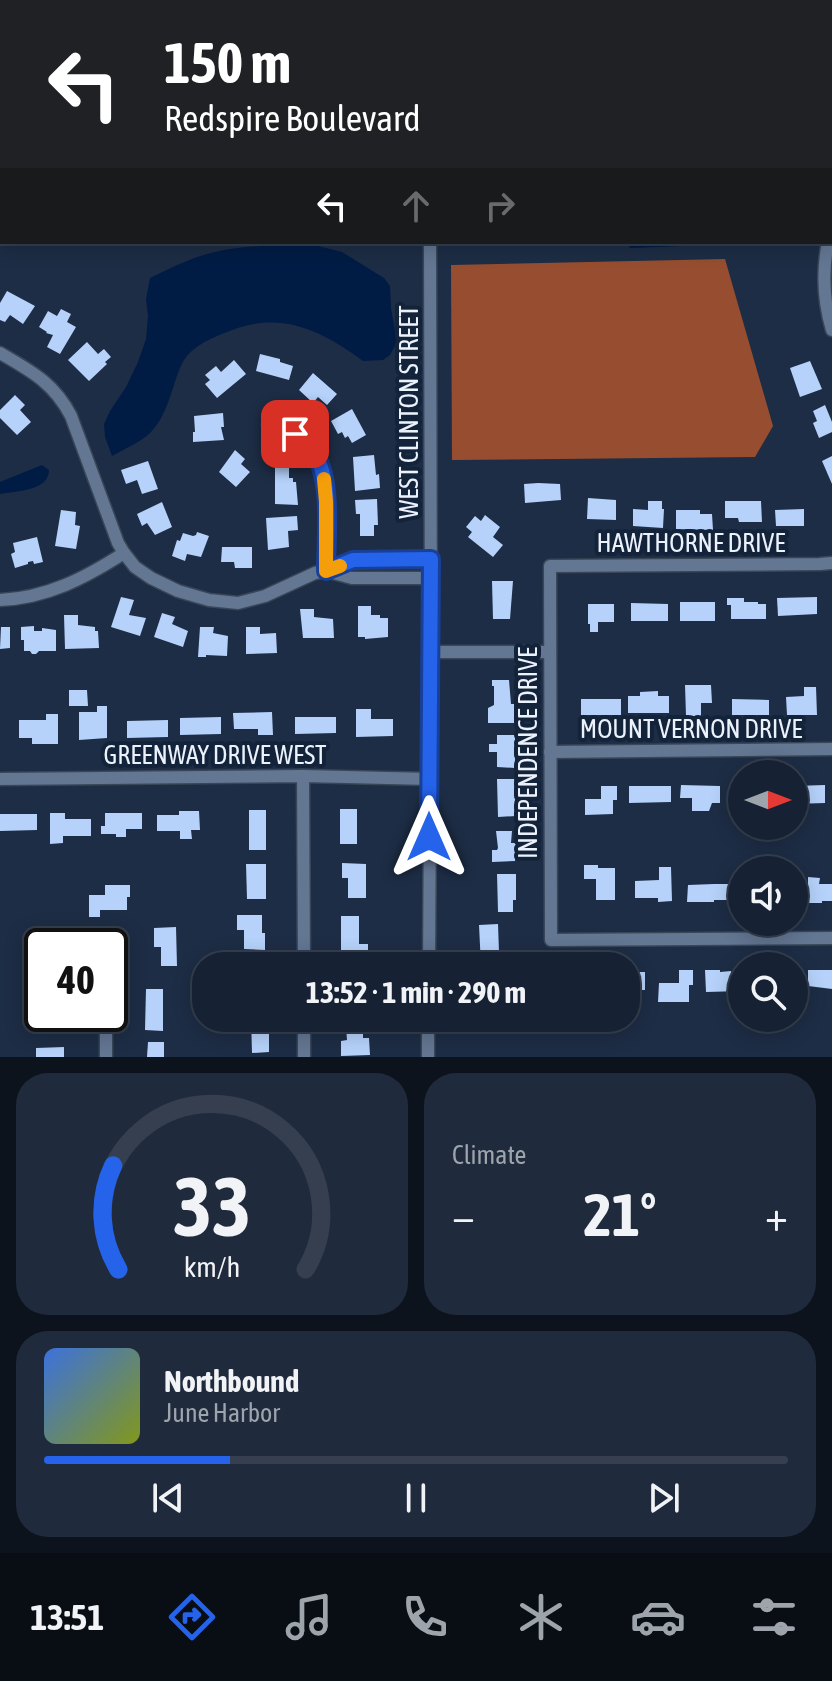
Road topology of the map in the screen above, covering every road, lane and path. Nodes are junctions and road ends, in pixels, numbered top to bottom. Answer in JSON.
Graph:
{"nodes":[{"id":1,"x":430,"y":244,"type":"edge"},
{"id":2,"x":828,"y":244,"type":"edge"},
{"id":3,"x":832,"y":330,"type":"edge"},
{"id":4,"x":0,"y":353,"type":"edge"},
{"id":5,"x":268,"y":425,"type":"dead end"},
{"id":6,"x":124,"y":553,"type":"junction"},
{"id":7,"x":431,"y":559,"type":"junction"},
{"id":8,"x":832,"y":563,"type":"edge"},
{"id":9,"x":550,"y":566,"type":"joint"},
{"id":10,"x":326,"y":571,"type":"junction"},
{"id":11,"x":431,"y":578,"type":"junction"},
{"id":12,"x":0,"y":600,"type":"edge"},
{"id":13,"x":431,"y":652,"type":"junction"},
{"id":14,"x":549,"y":652,"type":"junction"},
{"id":15,"x":832,"y":749,"type":"edge"},
{"id":16,"x":550,"y":752,"type":"junction"},
{"id":17,"x":303,"y":776,"type":"junction"},
{"id":18,"x":0,"y":779,"type":"edge"},
{"id":19,"x":430,"y":779,"type":"junction"},
{"id":20,"x":832,"y":938,"type":"edge"},
{"id":21,"x":304,"y":952,"type":"edge"},
{"id":22,"x":429,"y":952,"type":"edge"},
{"id":23,"x":106,"y":1032,"type":"edge"},
{"id":24,"x":304,"y":1032,"type":"edge"},
{"id":25,"x":428,"y":1032,"type":"edge"},
{"id":26,"x":106,"y":1057,"type":"edge"},
{"id":27,"x":304,"y":1057,"type":"edge"},
{"id":28,"x":428,"y":1057,"type":"edge"}],
"edges":[{"from":1,"to":7,"type":"street","name":"WEST CLINTON STREET"},
{"from":2,"to":3,"type":"street"},
{"from":4,"to":6,"type":"street"},
{"from":5,"to":10,"type":"street"},
{"from":6,"to":10,"type":"street"},
{"from":6,"to":12,"type":"street"},
{"from":7,"to":10,"type":"street"},
{"from":7,"to":11,"type":"street","name":"WEST CLINTON STREET"},
{"from":8,"to":9,"type":"street","name":"HAWTHORNE DRIVE"},
{"from":9,"to":14,"type":"street","name":"INDEPENDENCE DRIVE"},
{"from":10,"to":11,"type":"street"},
{"from":11,"to":13,"type":"street","name":"WEST CLINTON STREET"},
{"from":13,"to":14,"type":"street"},
{"from":13,"to":19,"type":"street","name":"WEST CLINTON STREET"},
{"from":14,"to":16,"type":"street","name":"INDEPENDENCE DRIVE"},
{"from":15,"to":16,"type":"street","name":"MOUNT VERNON DRIVE"},
{"from":16,"to":20,"type":"street","name":"INDEPENDENCE DRIVE"},
{"from":17,"to":18,"type":"street","name":"GREENWAY DRIVE WEST"},
{"from":17,"to":19,"type":"street","name":"GREENWAY DRIVE WEST"},
{"from":17,"to":21,"type":"street"},
{"from":19,"to":22,"type":"street","name":"WEST CLINTON STREET"},
{"from":23,"to":26,"type":"street"},
{"from":24,"to":27,"type":"street"},
{"from":25,"to":28,"type":"street"}]}
